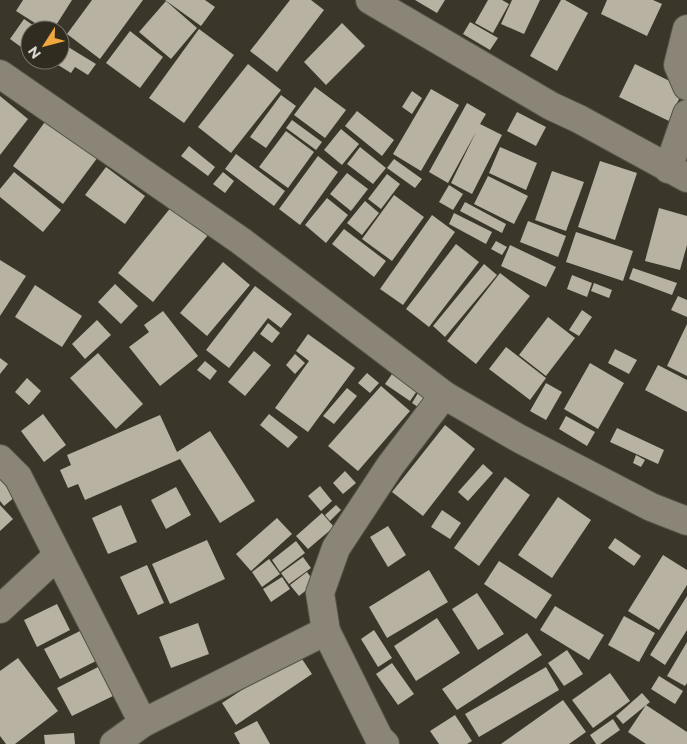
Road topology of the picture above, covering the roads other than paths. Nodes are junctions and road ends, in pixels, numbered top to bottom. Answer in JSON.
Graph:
{"nodes":[{"id":1,"x":370,"y":0,"type":"edge"},
{"id":2,"x":687,"y":30,"type":"edge"},
{"id":3,"x":0,"y":74,"type":"edge"},
{"id":4,"x":687,"y":86,"type":"edge"},
{"id":5,"x":687,"y":114,"type":"edge"},
{"id":6,"x":677,"y":174,"type":"edge"},
{"id":7,"x":444,"y":395,"type":"junction"},
{"id":8,"x":0,"y":459,"type":"edge"},
{"id":9,"x":687,"y":521,"type":"edge"},
{"id":10,"x":57,"y":556,"type":"junction"},
{"id":11,"x":0,"y":608,"type":"edge"},
{"id":12,"x":326,"y":631,"type":"junction"},
{"id":13,"x":143,"y":723,"type":"junction"},
{"id":14,"x":114,"y":744,"type":"edge"},
{"id":15,"x":385,"y":744,"type":"edge"}],
"edges":[{"from":1,"to":6,"type":"street"},
{"from":2,"to":4,"type":"street"},
{"from":3,"to":7,"type":"street"},
{"from":5,"to":6,"type":"street"},
{"from":7,"to":9,"type":"street"},
{"from":7,"to":12,"type":"street"},
{"from":8,"to":10,"type":"street"},
{"from":10,"to":11,"type":"street"},
{"from":10,"to":13,"type":"street"},
{"from":12,"to":13,"type":"street"},
{"from":12,"to":15,"type":"street"},
{"from":13,"to":14,"type":"street"}]}
